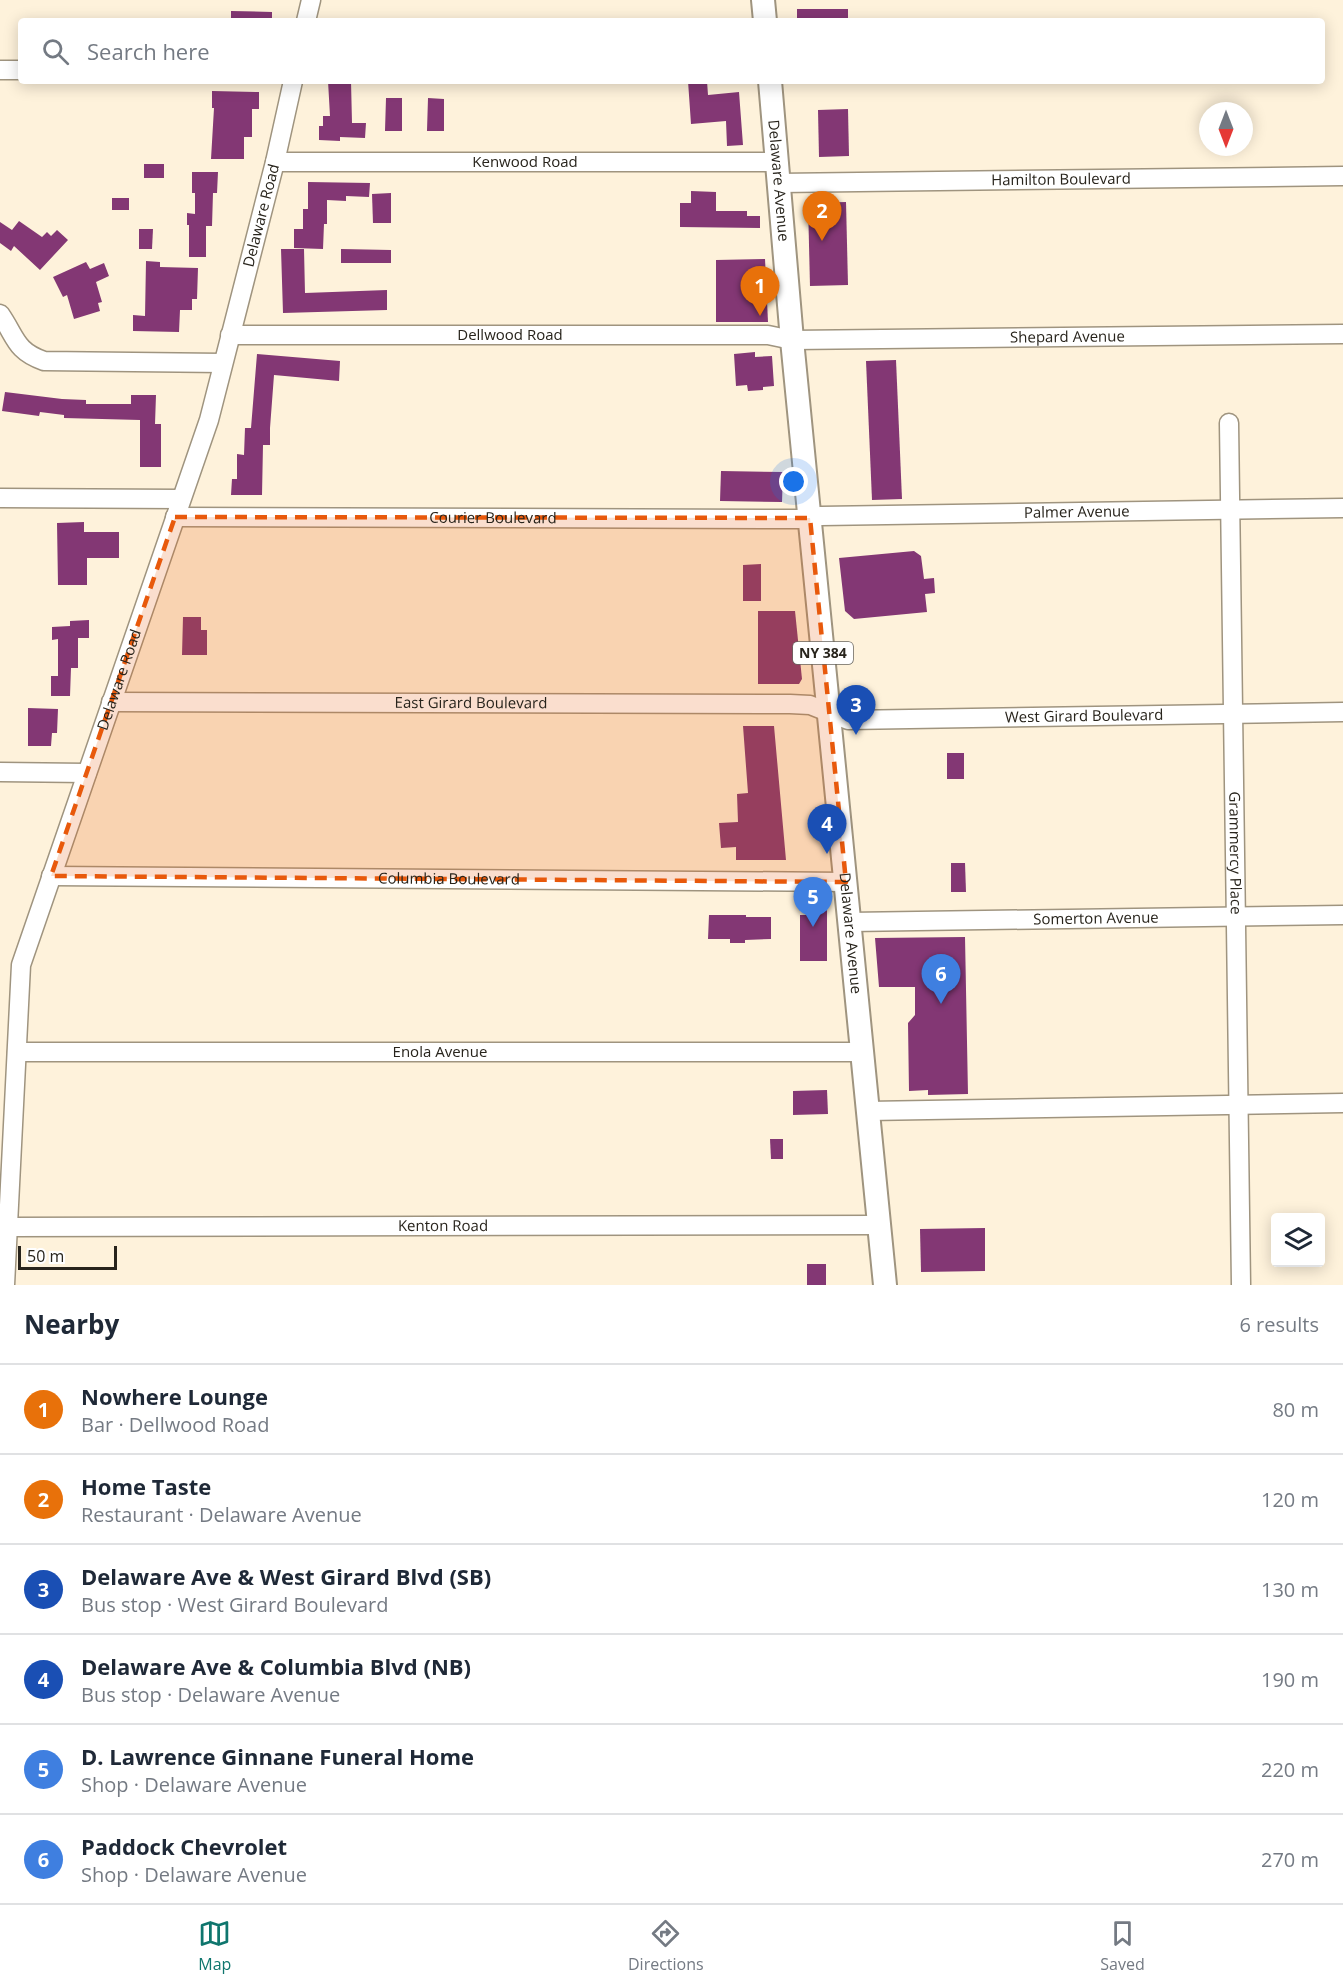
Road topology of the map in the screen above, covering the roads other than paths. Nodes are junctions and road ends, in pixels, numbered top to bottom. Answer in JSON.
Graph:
{"nodes":[{"id":1,"x":311,"y":0,"type":"edge"},
{"id":2,"x":763,"y":0,"type":"edge"},
{"id":3,"x":307,"y":18,"type":"edge"},
{"id":4,"x":765,"y":18,"type":"edge"},
{"id":5,"x":0,"y":70,"type":"edge"},
{"id":6,"x":18,"y":70,"type":"edge"},
{"id":7,"x":292,"y":84,"type":"edge"},
{"id":8,"x":770,"y":84,"type":"edge"},
{"id":9,"x":274,"y":162,"type":"junction"},
{"id":10,"x":778,"y":172,"type":"junction"},
{"id":11,"x":1343,"y":176,"type":"edge"},
{"id":12,"x":0,"y":314,"type":"edge"},
{"id":13,"x":1343,"y":334,"type":"edge"},
{"id":14,"x":230,"y":335,"type":"junction"},
{"id":15,"x":792,"y":340,"type":"junction"},
{"id":16,"x":223,"y":363,"type":"junction"},
{"id":17,"x":1229,"y":423,"type":"dead end"},
{"id":18,"x":0,"y":498,"type":"edge"},
{"id":19,"x":181,"y":499,"type":"junction"},
{"id":20,"x":1343,"y":508,"type":"edge"},
{"id":21,"x":1230,"y":510,"type":"junction"},
{"id":22,"x":175,"y":517,"type":"junction"},
{"id":23,"x":810,"y":518,"type":"junction"},
{"id":24,"x":111,"y":702,"type":"junction"},
{"id":25,"x":1343,"y":712,"type":"edge"},
{"id":26,"x":829,"y":713,"type":"junction"},
{"id":27,"x":1233,"y":714,"type":"junction"},
{"id":28,"x":0,"y":772,"type":"edge"},
{"id":29,"x":87,"y":773,"type":"junction"},
{"id":30,"x":51,"y":876,"type":"junction"},
{"id":31,"x":846,"y":882,"type":"junction"},
{"id":32,"x":1343,"y":915,"type":"edge"},
{"id":33,"x":1235,"y":916,"type":"junction"},
{"id":34,"x":850,"y":922,"type":"junction"},
{"id":35,"x":17,"y":1052,"type":"junction"},
{"id":36,"x":862,"y":1052,"type":"junction"},
{"id":37,"x":1343,"y":1103,"type":"edge"},
{"id":38,"x":1238,"y":1106,"type":"junction"},
{"id":39,"x":868,"y":1111,"type":"junction"},
{"id":40,"x":879,"y":1225,"type":"junction"},
{"id":41,"x":8,"y":1227,"type":"junction"},
{"id":42,"x":5,"y":1285,"type":"edge"},
{"id":43,"x":885,"y":1285,"type":"edge"},
{"id":44,"x":1241,"y":1285,"type":"edge"}],
"edges":[{"from":1,"to":3,"type":"street"},
{"from":2,"to":4,"type":"main road"},
{"from":5,"to":6,"type":"street"},
{"from":7,"to":9,"type":"street","name":"Delaware Road"},
{"from":8,"to":10,"type":"main road","name":"Delaware Avenue","number":"NY 384"},
{"from":9,"to":10,"type":"street","name":"Kenwood Road"},
{"from":9,"to":14,"type":"street","name":"Delaware Road"},
{"from":10,"to":11,"type":"street","name":"Hamilton Boulevard"},
{"from":10,"to":15,"type":"main road","name":"Delaware Avenue","number":"NY 384"},
{"from":12,"to":16,"type":"street"},
{"from":13,"to":15,"type":"street","name":"Shepard Avenue"},
{"from":14,"to":15,"type":"street","name":"Dellwood Road"},
{"from":14,"to":16,"type":"street","name":"Delaware Road"},
{"from":15,"to":23,"type":"main road","name":"Delaware Avenue","number":"NY 384"},
{"from":16,"to":19,"type":"street","name":"Delaware Road"},
{"from":17,"to":21,"type":"street","name":"Grammercy Place"},
{"from":18,"to":19,"type":"street"},
{"from":19,"to":22,"type":"street","name":"Delaware Road"},
{"from":20,"to":21,"type":"street","name":"Palmer Avenue"},
{"from":21,"to":23,"type":"street","name":"Palmer Avenue"},
{"from":21,"to":27,"type":"street","name":"Grammercy Place"},
{"from":22,"to":23,"type":"street","name":"Courier Boulevard"},
{"from":22,"to":24,"type":"street","name":"Delaware Road"},
{"from":23,"to":26,"type":"main road","name":"Delaware Avenue","number":"NY 384"},
{"from":24,"to":26,"type":"street","name":"East Girard Boulevard"},
{"from":24,"to":29,"type":"street","name":"Delaware Road"},
{"from":25,"to":27,"type":"street","name":"West Girard Boulevard"},
{"from":26,"to":27,"type":"street","name":"West Girard Boulevard"},
{"from":26,"to":31,"type":"main road","name":"Delaware Avenue","number":"NY 384"},
{"from":27,"to":33,"type":"street","name":"Grammercy Place"},
{"from":28,"to":29,"type":"street"},
{"from":29,"to":30,"type":"street","name":"Delaware Road"},
{"from":30,"to":31,"type":"street","name":"Columbia Boulevard"},
{"from":30,"to":35,"type":"street","name":"Delaware Road"},
{"from":31,"to":34,"type":"main road","name":"Delaware Avenue","number":"NY 384"},
{"from":32,"to":33,"type":"street","name":"Somerton Avenue"},
{"from":33,"to":34,"type":"street","name":"Somerton Avenue"},
{"from":33,"to":38,"type":"street","name":"Grammercy Place"},
{"from":34,"to":36,"type":"main road","name":"Delaware Avenue","number":"NY 384"},
{"from":35,"to":36,"type":"street","name":"Enola Avenue"},
{"from":35,"to":41,"type":"street","name":"Delaware Road"},
{"from":36,"to":39,"type":"main road","name":"Delaware Avenue","number":"NY 384"},
{"from":37,"to":38,"type":"street"},
{"from":38,"to":39,"type":"street"},
{"from":38,"to":44,"type":"street","name":"Grammercy Place"},
{"from":39,"to":40,"type":"main road","name":"Delaware Avenue","number":"NY 384"},
{"from":40,"to":41,"type":"street","name":"Kenton Road"},
{"from":40,"to":43,"type":"main road","name":"Delaware Avenue","number":"NY 384"},
{"from":41,"to":42,"type":"street","name":"Delaware Road"}]}
